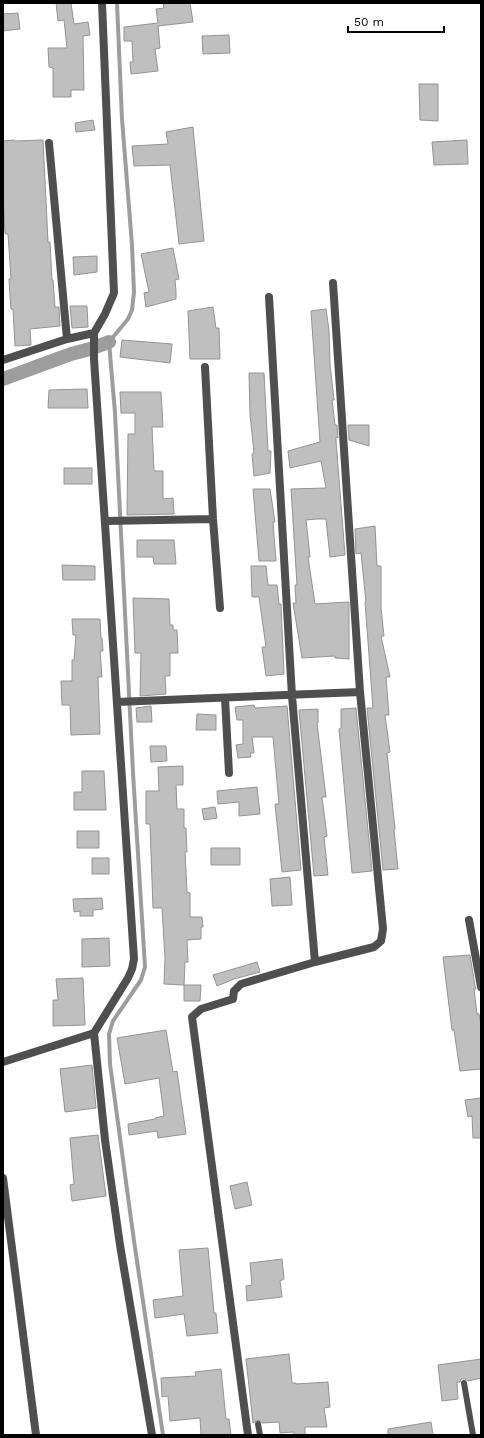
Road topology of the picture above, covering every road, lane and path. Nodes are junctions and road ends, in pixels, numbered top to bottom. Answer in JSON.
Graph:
{"nodes":[{"id":1,"x":102,"y":3,"type":"edge"},
{"id":2,"x":49,"y":143,"type":"dead end"},
{"id":3,"x":333,"y":283,"type":"dead end"},
{"id":4,"x":269,"y":297,"type":"dead end"},
{"id":5,"x":94,"y":333,"type":"junction"},
{"id":6,"x":67,"y":339,"type":"junction"},
{"id":7,"x":3,"y":360,"type":"edge"},
{"id":8,"x":205,"y":367,"type":"dead end"},
{"id":9,"x":213,"y":519,"type":"junction"},
{"id":10,"x":107,"y":522,"type":"junction"},
{"id":11,"x":220,"y":608,"type":"dead end"},
{"id":12,"x":360,"y":692,"type":"junction"},
{"id":13,"x":292,"y":696,"type":"junction"},
{"id":14,"x":225,"y":698,"type":"junction"},
{"id":15,"x":121,"y":702,"type":"junction"},
{"id":16,"x":229,"y":773,"type":"dead end"},
{"id":17,"x":469,"y":920,"type":"dead end"},
{"id":18,"x":315,"y":962,"type":"junction"},
{"id":19,"x":481,"y":987,"type":"edge"},
{"id":20,"x":94,"y":1034,"type":"junction"},
{"id":21,"x":3,"y":1062,"type":"edge"},
{"id":22,"x":3,"y":1178,"type":"edge"},
{"id":23,"x":464,"y":1383,"type":"dead end"},
{"id":24,"x":258,"y":1424,"type":"dead end"},
{"id":25,"x":36,"y":1435,"type":"edge"},
{"id":26,"x":152,"y":1435,"type":"edge"},
{"id":27,"x":248,"y":1435,"type":"edge"},
{"id":28,"x":260,"y":1435,"type":"edge"},
{"id":29,"x":473,"y":1435,"type":"edge"}],
"edges":[{"from":1,"to":5,"type":"street"},
{"from":2,"to":6,"type":"street"},
{"from":3,"to":12,"type":"street"},
{"from":4,"to":13,"type":"street"},
{"from":5,"to":6,"type":"street"},
{"from":5,"to":10,"type":"street"},
{"from":6,"to":7,"type":"street"},
{"from":8,"to":9,"type":"street"},
{"from":9,"to":10,"type":"street"},
{"from":9,"to":11,"type":"street"},
{"from":10,"to":15,"type":"street"},
{"from":12,"to":13,"type":"street"},
{"from":12,"to":18,"type":"street"},
{"from":13,"to":14,"type":"street"},
{"from":13,"to":18,"type":"street"},
{"from":14,"to":15,"type":"street"},
{"from":14,"to":16,"type":"street"},
{"from":15,"to":20,"type":"street"},
{"from":17,"to":19,"type":"street"},
{"from":18,"to":27,"type":"street"},
{"from":20,"to":21,"type":"street"},
{"from":20,"to":26,"type":"street"},
{"from":22,"to":25,"type":"street"},
{"from":23,"to":29,"type":"lane"},
{"from":24,"to":28,"type":"lane"}]}
